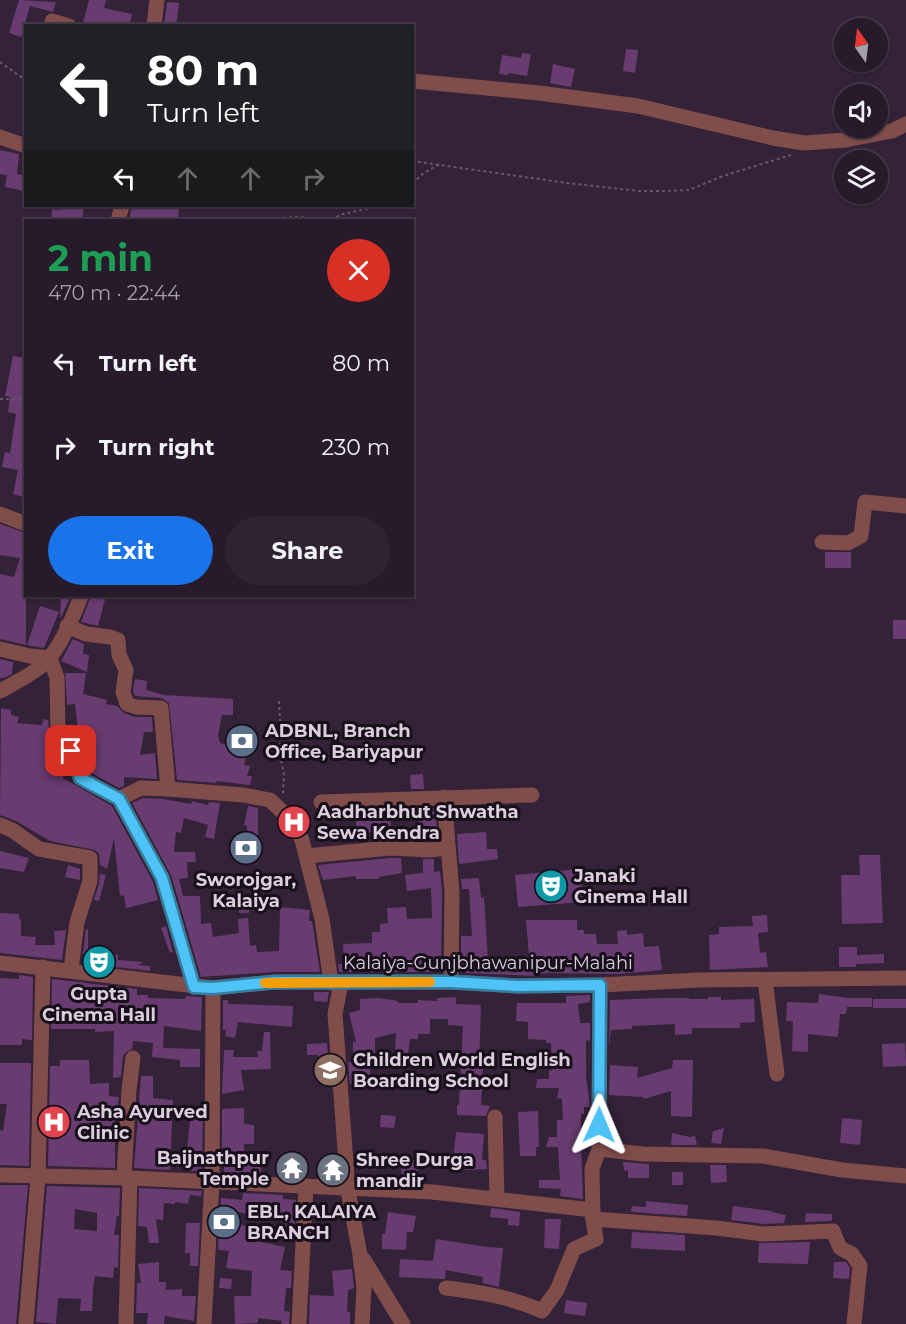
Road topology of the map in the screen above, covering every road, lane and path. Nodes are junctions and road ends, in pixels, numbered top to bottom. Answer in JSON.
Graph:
{"nodes":[{"id":1,"x":156,"y":0,"type":"edge"},
{"id":2,"x":52,"y":21,"type":"dead end"},
{"id":3,"x":62,"y":24,"type":"edge"},
{"id":4,"x":154,"y":24,"type":"edge"},
{"id":5,"x":0,"y":62,"type":"edge"},
{"id":6,"x":24,"y":79,"type":"dead end"},
{"id":7,"x":414,"y":81,"type":"edge"},
{"id":8,"x":906,"y":124,"type":"edge"},
{"id":9,"x":0,"y":137,"type":"edge"},
{"id":10,"x":804,"y":143,"type":"junction"},
{"id":11,"x":24,"y":145,"type":"edge"},
{"id":12,"x":414,"y":161,"type":"edge"},
{"id":13,"x":440,"y":164,"type":"junction"},
{"id":14,"x":414,"y":181,"type":"edge"},
{"id":15,"x":376,"y":207,"type":"edge"},
{"id":16,"x":277,"y":218,"type":"dead end"},
{"id":17,"x":319,"y":219,"type":"edge"},
{"id":18,"x":332,"y":219,"type":"edge"},
{"id":19,"x":0,"y":399,"type":"edge"},
{"id":20,"x":24,"y":400,"type":"edge"},
{"id":21,"x":906,"y":506,"type":"edge"},
{"id":22,"x":0,"y":514,"type":"edge"},
{"id":23,"x":24,"y":523,"type":"edge"},
{"id":24,"x":822,"y":542,"type":"dead end"},
{"id":25,"x":81,"y":597,"type":"edge"},
{"id":26,"x":68,"y":626,"type":"junction"},
{"id":27,"x":0,"y":649,"type":"edge"},
{"id":28,"x":50,"y":657,"type":"junction"},
{"id":29,"x":0,"y":691,"type":"edge"},
{"id":30,"x":279,"y":701,"type":"dead end"},
{"id":31,"x":168,"y":789,"type":"junction"},
{"id":32,"x":532,"y":795,"type":"dead end"},
{"id":33,"x":444,"y":797,"type":"junction"},
{"id":34,"x":119,"y":799,"type":"junction"},
{"id":35,"x":321,"y":802,"type":"dead end"},
{"id":36,"x":276,"y":807,"type":"junction"},
{"id":37,"x":0,"y":825,"type":"edge"},
{"id":38,"x":447,"y":848,"type":"junction"},
{"id":39,"x":306,"y":856,"type":"junction"},
{"id":40,"x":0,"y":963,"type":"edge"},
{"id":41,"x":43,"y":967,"type":"junction"},
{"id":42,"x":71,"y":970,"type":"junction"},
{"id":43,"x":906,"y":978,"type":"edge"},
{"id":44,"x":765,"y":980,"type":"junction"},
{"id":45,"x":451,"y":982,"type":"junction"},
{"id":46,"x":336,"y":983,"type":"junction"},
{"id":47,"x":600,"y":985,"type":"junction"},
{"id":48,"x":194,"y":987,"type":"junction"},
{"id":49,"x":213,"y":988,"type":"junction"},
{"id":50,"x":133,"y":1058,"type":"dead end"},
{"id":51,"x":777,"y":1074,"type":"dead end"},
{"id":52,"x":495,"y":1117,"type":"dead end"},
{"id":53,"x":599,"y":1149,"type":"junction"},
{"id":54,"x":0,"y":1175,"type":"edge"},
{"id":55,"x":906,"y":1176,"type":"edge"},
{"id":56,"x":38,"y":1177,"type":"junction"},
{"id":57,"x":127,"y":1178,"type":"junction"},
{"id":58,"x":212,"y":1181,"type":"junction"},
{"id":59,"x":306,"y":1186,"type":"junction"},
{"id":60,"x":348,"y":1190,"type":"junction"},
{"id":61,"x":497,"y":1199,"type":"junction"},
{"id":62,"x":593,"y":1214,"type":"junction"},
{"id":63,"x":360,"y":1255,"type":"junction"},
{"id":64,"x":447,"y":1288,"type":"dead end"},
{"id":65,"x":26,"y":1324,"type":"edge"},
{"id":66,"x":126,"y":1324,"type":"edge"},
{"id":67,"x":204,"y":1324,"type":"edge"},
{"id":68,"x":299,"y":1324,"type":"edge"},
{"id":69,"x":362,"y":1324,"type":"edge"},
{"id":70,"x":403,"y":1324,"type":"edge"},
{"id":71,"x":854,"y":1324,"type":"edge"}],
"edges":[{"from":1,"to":4,"type":"street"},
{"from":2,"to":3,"type":"street"},
{"from":5,"to":6,"type":"path"},
{"from":7,"to":10,"type":"street"},
{"from":8,"to":10,"type":"street"},
{"from":9,"to":11,"type":"street"},
{"from":10,"to":13,"type":"path"},
{"from":12,"to":13,"type":"path"},
{"from":13,"to":14,"type":"path"},
{"from":15,"to":18,"type":"path"},
{"from":16,"to":17,"type":"path"},
{"from":19,"to":20,"type":"path"},
{"from":21,"to":24,"type":"street"},
{"from":22,"to":23,"type":"street"},
{"from":25,"to":26,"type":"street"},
{"from":26,"to":28,"type":"street"},
{"from":26,"to":31,"type":"street"},
{"from":27,"to":28,"type":"street"},
{"from":28,"to":29,"type":"street"},
{"from":28,"to":34,"type":"street"},
{"from":30,"to":36,"type":"path"},
{"from":31,"to":34,"type":"street"},
{"from":31,"to":36,"type":"street"},
{"from":32,"to":33,"type":"street"},
{"from":33,"to":35,"type":"street"},
{"from":33,"to":38,"type":"street"},
{"from":34,"to":48,"type":"street"},
{"from":36,"to":39,"type":"street"},
{"from":37,"to":42,"type":"street"},
{"from":38,"to":39,"type":"street"},
{"from":38,"to":45,"type":"street"},
{"from":39,"to":46,"type":"street"},
{"from":40,"to":41,"type":"street","name":"Kalaiya-Gunjbhawanipur-Malahi"},
{"from":41,"to":42,"type":"street","name":"Kalaiya-Gunjbhawanipur-Malahi"},
{"from":41,"to":56,"type":"street"},
{"from":42,"to":48,"type":"street","name":"Kalaiya-Gunjbhawanipur-Malahi"},
{"from":43,"to":44,"type":"street","name":"Kalaiya-Gunjbhawanipur-Malahi"},
{"from":44,"to":47,"type":"street","name":"Kalaiya-Gunjbhawanipur-Malahi"},
{"from":44,"to":51,"type":"street"},
{"from":45,"to":46,"type":"street","name":"Kalaiya-Gunjbhawanipur-Malahi"},
{"from":45,"to":47,"type":"street","name":"Kalaiya-Gunjbhawanipur-Malahi"},
{"from":46,"to":49,"type":"street","name":"Kalaiya-Gunjbhawanipur-Malahi"},
{"from":46,"to":60,"type":"street"},
{"from":47,"to":53,"type":"street"},
{"from":48,"to":49,"type":"street","name":"Kalaiya-Gunjbhawanipur-Malahi"},
{"from":49,"to":58,"type":"street"},
{"from":50,"to":57,"type":"street"},
{"from":52,"to":61,"type":"street"},
{"from":53,"to":55,"type":"street"},
{"from":53,"to":62,"type":"street"},
{"from":54,"to":56,"type":"street"},
{"from":56,"to":57,"type":"street"},
{"from":56,"to":65,"type":"street"},
{"from":57,"to":58,"type":"street"},
{"from":57,"to":66,"type":"street"},
{"from":58,"to":59,"type":"street"},
{"from":58,"to":67,"type":"street"},
{"from":59,"to":60,"type":"street"},
{"from":59,"to":68,"type":"street"},
{"from":60,"to":61,"type":"street"},
{"from":60,"to":63,"type":"street"},
{"from":61,"to":62,"type":"street"},
{"from":62,"to":64,"type":"street"},
{"from":62,"to":71,"type":"street"},
{"from":63,"to":69,"type":"street"},
{"from":63,"to":70,"type":"street"}]}
